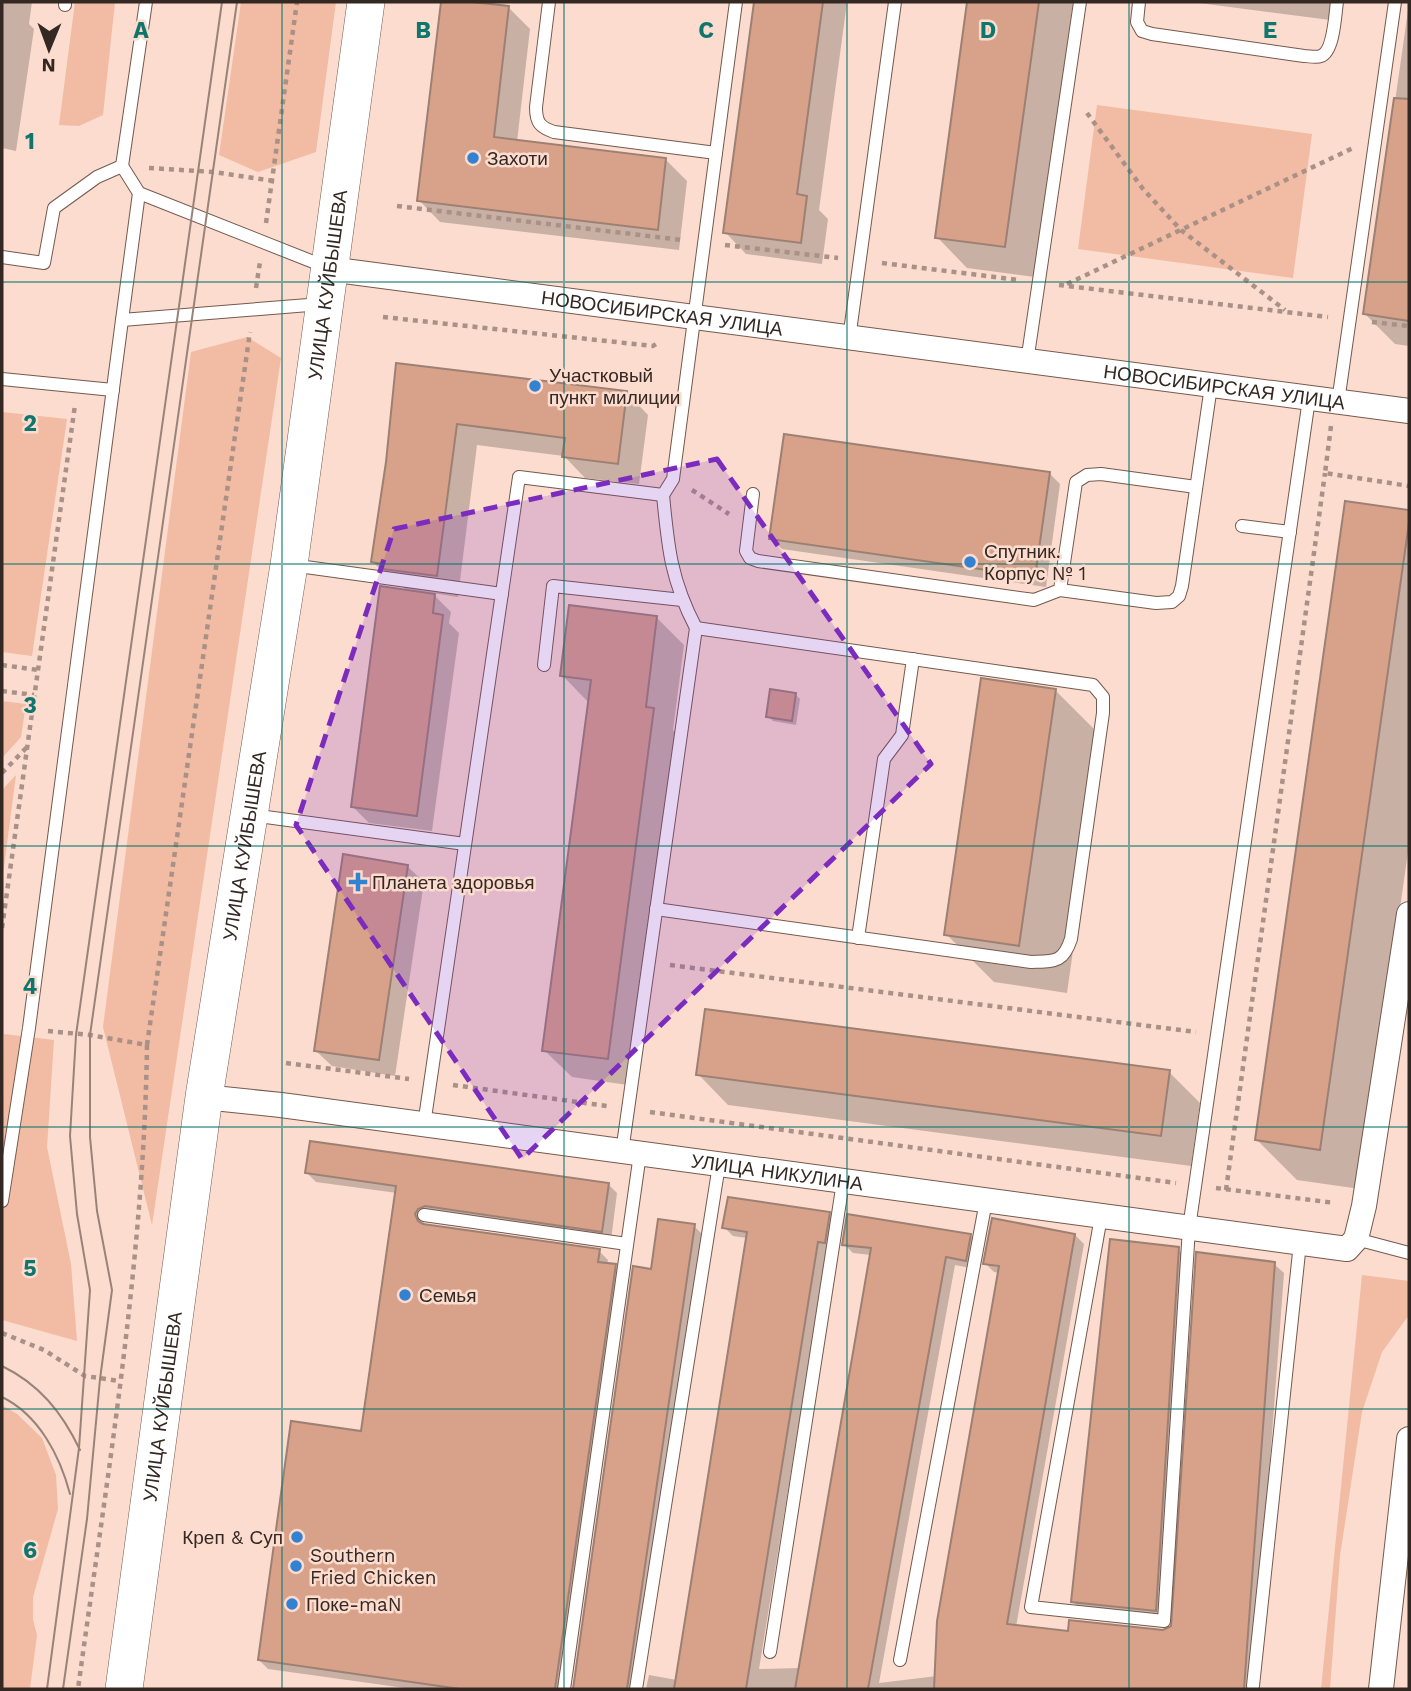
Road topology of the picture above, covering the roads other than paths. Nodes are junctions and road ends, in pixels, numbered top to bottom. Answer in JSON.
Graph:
{"nodes":[{"id":1,"x":146,"y":2,"type":"edge"},
{"id":2,"x":366,"y":2,"type":"edge"},
{"id":3,"x":549,"y":2,"type":"edge"},
{"id":4,"x":736,"y":2,"type":"edge"},
{"id":5,"x":895,"y":2,"type":"edge"},
{"id":6,"x":1080,"y":2,"type":"edge"},
{"id":7,"x":1139,"y":2,"type":"edge"},
{"id":8,"x":1337,"y":2,"type":"edge"},
{"id":9,"x":1395,"y":2,"type":"edge"},
{"id":10,"x":716,"y":153,"type":"junction"},
{"id":11,"x":122,"y":166,"type":"junction"},
{"id":12,"x":139,"y":193,"type":"junction"},
{"id":13,"x":2,"y":257,"type":"edge"},
{"id":14,"x":327,"y":286,"type":"junction"},
{"id":15,"x":695,"y":318,"type":"junction"},
{"id":16,"x":122,"y":320,"type":"junction"},
{"id":17,"x":849,"y":339,"type":"junction"},
{"id":18,"x":1027,"y":362,"type":"junction"},
{"id":19,"x":2,"y":379,"type":"edge"},
{"id":20,"x":1211,"y":386,"type":"junction"},
{"id":21,"x":113,"y":390,"type":"junction"},
{"id":22,"x":1327,"y":401,"type":"junction"},
{"id":23,"x":1409,"y":411,"type":"edge"},
{"id":24,"x":1196,"y":487,"type":"junction"},
{"id":25,"x":753,"y":494,"type":"dead end"},
{"id":26,"x":663,"y":495,"type":"junction"},
{"id":27,"x":1242,"y":526,"type":"dead end"},
{"id":28,"x":1290,"y":533,"type":"junction"},
{"id":29,"x":289,"y":565,"type":"junction"},
{"id":30,"x":1060,"y":590,"type":"junction"},
{"id":31,"x":502,"y":594,"type":"junction"},
{"id":32,"x":682,"y":600,"type":"junction"},
{"id":33,"x":696,"y":628,"type":"junction"},
{"id":34,"x":914,"y":659,"type":"junction"},
{"id":35,"x":544,"y":665,"type":"dead end"},
{"id":36,"x":249,"y":814,"type":"junction"},
{"id":37,"x":465,"y":844,"type":"junction"},
{"id":38,"x":656,"y":909,"type":"junction"},
{"id":39,"x":1409,"y":914,"type":"edge"},
{"id":40,"x":858,"y":938,"type":"junction"},
{"id":41,"x":204,"y":1097,"type":"junction"},
{"id":42,"x":424,"y":1125,"type":"junction"},
{"id":43,"x":631,"y":1153,"type":"junction"},
{"id":44,"x":719,"y":1165,"type":"junction"},
{"id":45,"x":843,"y":1182,"type":"junction"},
{"id":46,"x":2,"y":1201,"type":"edge"},
{"id":47,"x":986,"y":1201,"type":"junction"},
{"id":48,"x":424,"y":1215,"type":"dead end"},
{"id":49,"x":1101,"y":1217,"type":"junction"},
{"id":50,"x":1189,"y":1228,"type":"junction"},
{"id":51,"x":1300,"y":1243,"type":"junction"},
{"id":52,"x":627,"y":1244,"type":"junction"},
{"id":53,"x":1352,"y":1244,"type":"junction"},
{"id":54,"x":1409,"y":1253,"type":"edge"},
{"id":55,"x":1409,"y":1439,"type":"edge"},
{"id":56,"x":1402,"y":1584,"type":"edge"},
{"id":57,"x":770,"y":1653,"type":"dead end"},
{"id":58,"x":900,"y":1660,"type":"dead end"},
{"id":59,"x":1253,"y":1686,"type":"dead end"},
{"id":60,"x":124,"y":1689,"type":"edge"},
{"id":61,"x":564,"y":1689,"type":"edge"},
{"id":62,"x":636,"y":1689,"type":"edge"},
{"id":63,"x":1381,"y":1689,"type":"edge"}],
"edges":[{"from":1,"to":11,"type":"lane"},
{"from":2,"to":14,"type":"main road","name":"УЛИЦА КУЙБЫШЕВА"},
{"from":3,"to":10,"type":"lane"},
{"from":4,"to":10,"type":"lane"},
{"from":5,"to":17,"type":"lane"},
{"from":6,"to":18,"type":"lane"},
{"from":7,"to":8,"type":"lane"},
{"from":9,"to":22,"type":"lane"},
{"from":10,"to":15,"type":"lane"},
{"from":11,"to":12,"type":"lane"},
{"from":11,"to":13,"type":"lane"},
{"from":12,"to":14,"type":"lane","name":"НОВОСИБИРСКАЯ УЛИЦА"},
{"from":12,"to":16,"type":"lane"},
{"from":14,"to":15,"type":"street","name":"НОВОСИБИРСКАЯ УЛИЦА"},
{"from":14,"to":16,"type":"lane"},
{"from":14,"to":29,"type":"main road","name":"УЛИЦА КУЙБЫШЕВА"},
{"from":15,"to":17,"type":"street","name":"НОВОСИБИРСКАЯ УЛИЦА"},
{"from":15,"to":26,"type":"lane"},
{"from":16,"to":21,"type":"lane"},
{"from":17,"to":18,"type":"street","name":"НОВОСИБИРСКАЯ УЛИЦА"},
{"from":18,"to":20,"type":"street","name":"НОВОСИБИРСКАЯ УЛИЦА"},
{"from":19,"to":21,"type":"lane"},
{"from":20,"to":22,"type":"street","name":"НОВОСИБИРСКАЯ УЛИЦА"},
{"from":20,"to":24,"type":"lane"},
{"from":21,"to":46,"type":"lane"},
{"from":22,"to":23,"type":"street","name":"НОВОСИБИРСКАЯ УЛИЦА"},
{"from":22,"to":28,"type":"lane"},
{"from":24,"to":30,"type":"lane"},
{"from":24,"to":30,"type":"lane"},
{"from":25,"to":30,"type":"lane"},
{"from":26,"to":31,"type":"lane"},
{"from":26,"to":32,"type":"lane"},
{"from":27,"to":28,"type":"lane"},
{"from":28,"to":50,"type":"lane"},
{"from":29,"to":31,"type":"lane"},
{"from":29,"to":36,"type":"main road","name":"УЛИЦА КУЙБЫШЕВА"},
{"from":31,"to":37,"type":"lane"},
{"from":32,"to":33,"type":"lane"},
{"from":32,"to":35,"type":"lane"},
{"from":33,"to":34,"type":"lane"},
{"from":33,"to":38,"type":"lane"},
{"from":34,"to":40,"type":"lane"},
{"from":34,"to":40,"type":"lane"},
{"from":36,"to":37,"type":"lane"},
{"from":36,"to":41,"type":"main road","name":"УЛИЦА КУЙБЫШЕВА"},
{"from":37,"to":42,"type":"lane"},
{"from":38,"to":40,"type":"lane"},
{"from":38,"to":43,"type":"lane"},
{"from":39,"to":53,"type":"street"},
{"from":41,"to":42,"type":"street","name":"УЛИЦА НИКУЛИНА"},
{"from":41,"to":60,"type":"main road","name":"УЛИЦА КУЙБЫШЕВА"},
{"from":42,"to":43,"type":"street","name":"УЛИЦА НИКУЛИНА"},
{"from":43,"to":44,"type":"street","name":"УЛИЦА НИКУЛИНА"},
{"from":43,"to":52,"type":"lane"},
{"from":44,"to":45,"type":"street","name":"УЛИЦА НИКУЛИНА"},
{"from":44,"to":62,"type":"lane"},
{"from":45,"to":47,"type":"street","name":"УЛИЦА НИКУЛИНА"},
{"from":45,"to":57,"type":"lane"},
{"from":47,"to":49,"type":"street","name":"УЛИЦА НИКУЛИНА"},
{"from":47,"to":58,"type":"lane"},
{"from":48,"to":52,"type":"lane"},
{"from":49,"to":50,"type":"street","name":"УЛИЦА НИКУЛИНА"},
{"from":49,"to":50,"type":"lane"},
{"from":50,"to":51,"type":"street","name":"УЛИЦА НИКУЛИНА"},
{"from":51,"to":53,"type":"street","name":"УЛИЦА НИКУЛИНА"},
{"from":51,"to":59,"type":"lane"},
{"from":52,"to":61,"type":"lane"},
{"from":53,"to":54,"type":"lane"},
{"from":55,"to":56,"type":"street"},
{"from":56,"to":63,"type":"street"}]}
